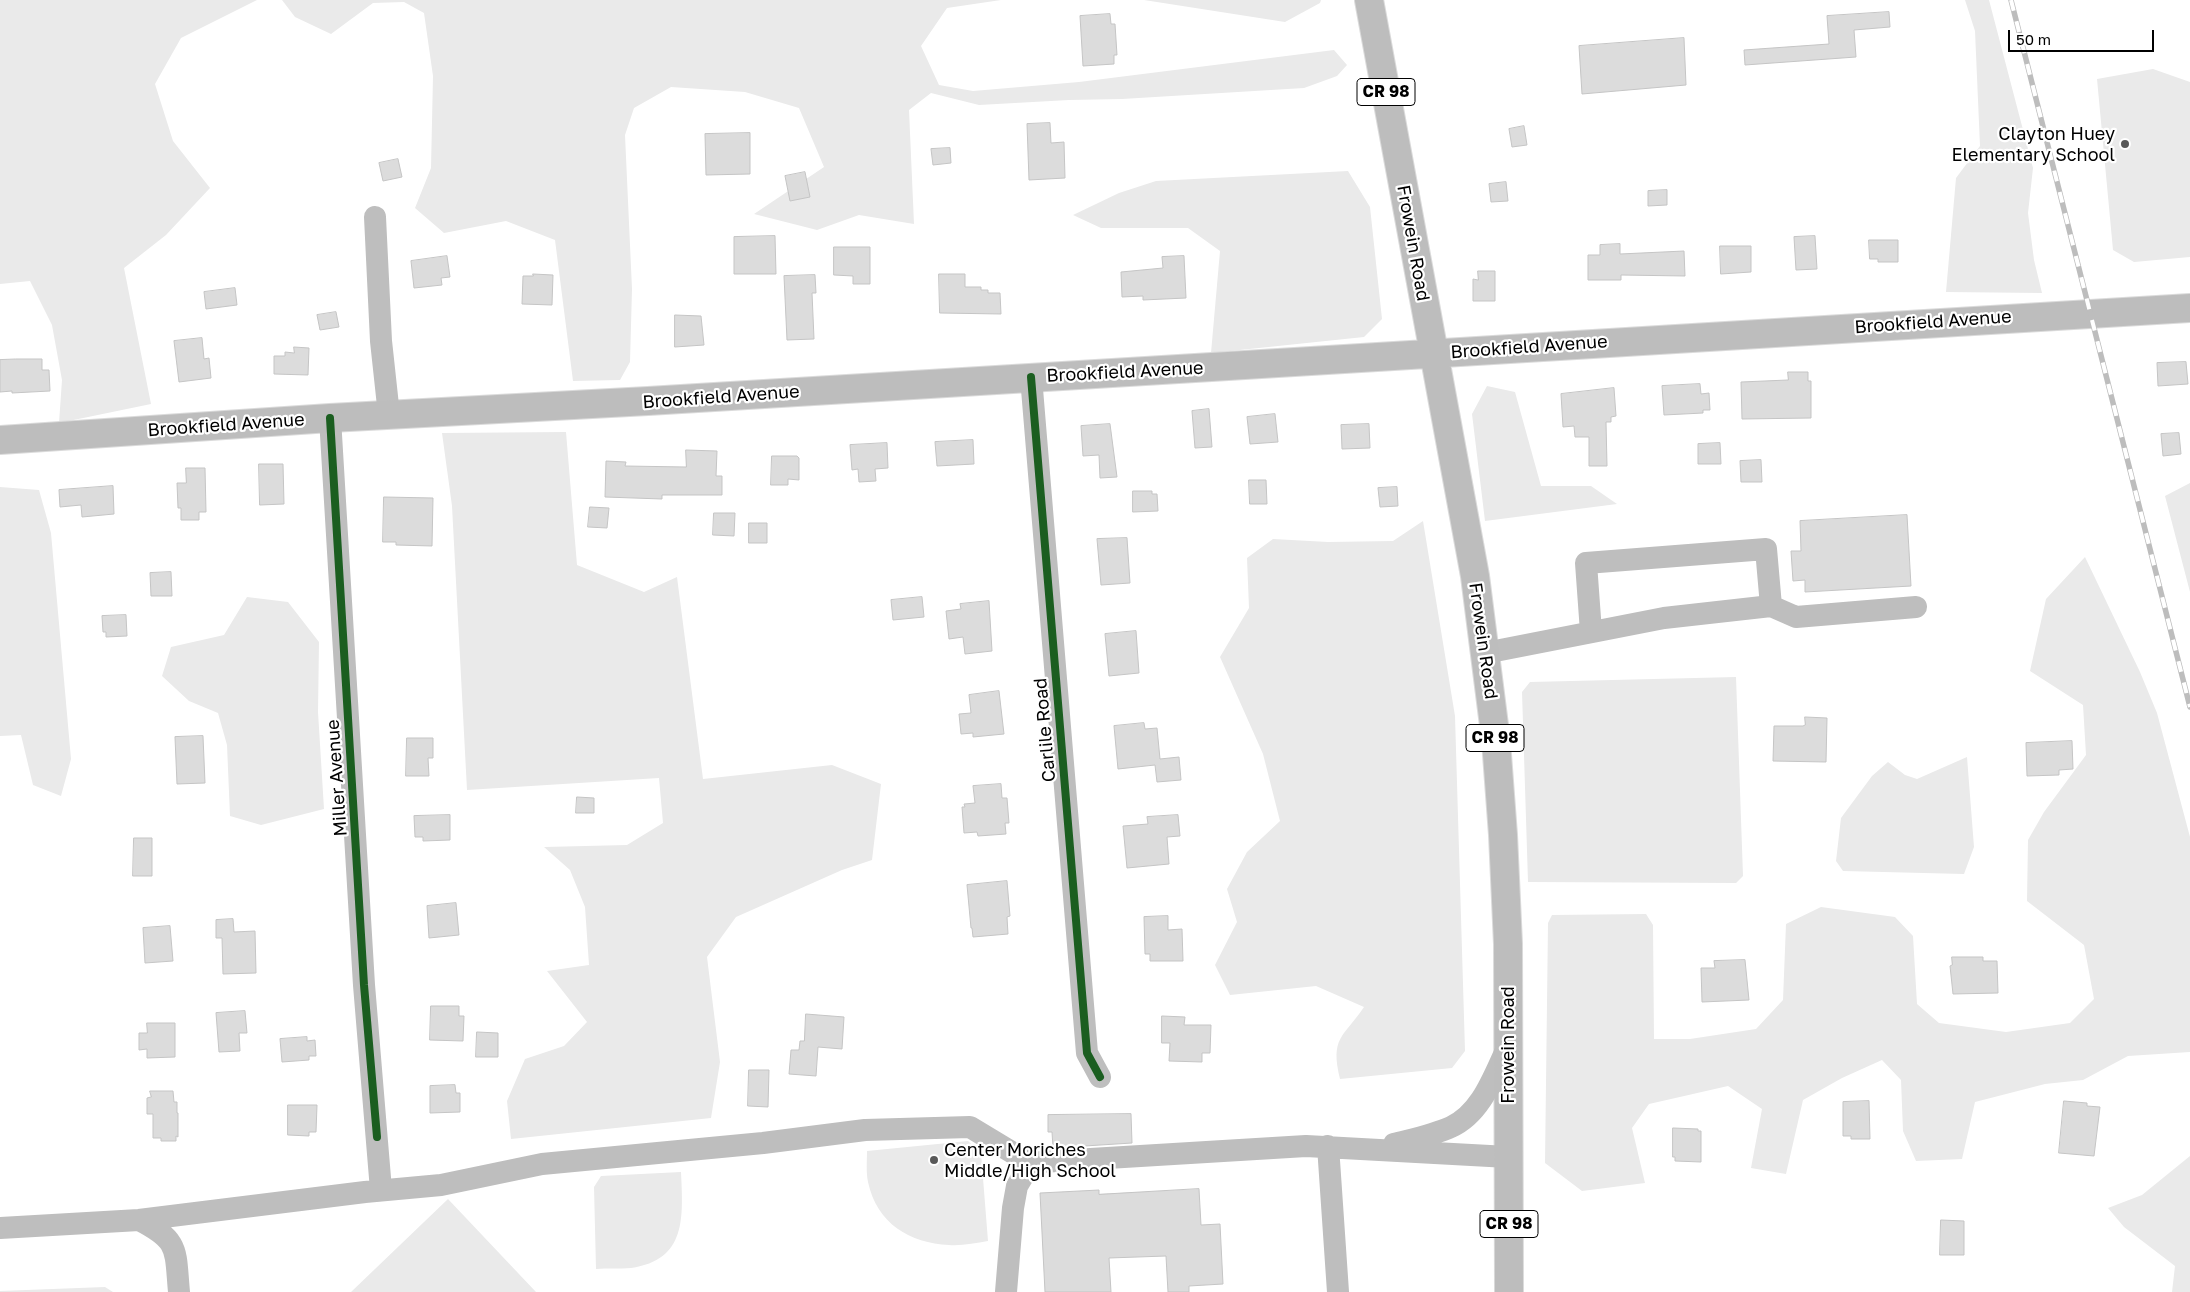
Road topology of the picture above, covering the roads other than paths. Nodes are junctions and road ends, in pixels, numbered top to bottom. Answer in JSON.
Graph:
{"nodes":[{"id":1,"x":1369,"y":0,"type":"edge"},
{"id":2,"x":375,"y":217,"type":"dead end"},
{"id":3,"x":2190,"y":308,"type":"edge"},
{"id":4,"x":1434,"y":353,"type":"junction"},
{"id":5,"x":1031,"y":378,"type":"junction"},
{"id":6,"x":388,"y":415,"type":"junction"},
{"id":7,"x":330,"y":418,"type":"junction"},
{"id":8,"x":0,"y":440,"type":"edge"},
{"id":9,"x":1771,"y":606,"type":"junction"},
{"id":10,"x":1916,"y":607,"type":"dead end"},
{"id":11,"x":1591,"y":632,"type":"junction"},
{"id":12,"x":1485,"y":653,"type":"junction"},
{"id":13,"x":1508,"y":1045,"type":"junction"},
{"id":14,"x":1100,"y":1077,"type":"dead end"},
{"id":15,"x":1328,"y":1146,"type":"junction"},
{"id":16,"x":1376,"y":1149,"type":"junction"},
{"id":17,"x":1508,"y":1156,"type":"junction"},
{"id":18,"x":1033,"y":1165,"type":"junction"},
{"id":19,"x":381,"y":1190,"type":"junction"},
{"id":20,"x":205,"y":1212,"type":"junction"},
{"id":21,"x":139,"y":1220,"type":"junction"},
{"id":22,"x":0,"y":1228,"type":"edge"},
{"id":23,"x":175,"y":1249,"type":"junction"},
{"id":24,"x":179,"y":1292,"type":"edge"},
{"id":25,"x":1006,"y":1292,"type":"edge"},
{"id":26,"x":1338,"y":1292,"type":"edge"},
{"id":27,"x":1509,"y":1292,"type":"edge"}],
"edges":[{"from":1,"to":4,"type":"main road","name":"Frowein Road","number":"CR 98"},
{"from":2,"to":6,"type":"street"},
{"from":3,"to":4,"type":"main road","name":"Brookfield Avenue"},
{"from":4,"to":5,"type":"main road","name":"Brookfield Avenue"},
{"from":4,"to":12,"type":"main road","name":"Frowein Road","number":"CR 98"},
{"from":5,"to":6,"type":"main road","name":"Brookfield Avenue"},
{"from":5,"to":14,"type":"street","name":"Carlile Road"},
{"from":6,"to":7,"type":"main road","name":"Brookfield Avenue"},
{"from":7,"to":8,"type":"main road","name":"Brookfield Avenue"},
{"from":7,"to":19,"type":"street","name":"Miller Avenue"},
{"from":9,"to":10,"type":"street"},
{"from":9,"to":11,"type":"street"},
{"from":9,"to":11,"type":"street"},
{"from":11,"to":12,"type":"street"},
{"from":12,"to":13,"type":"main road","name":"Frowein Road","number":"CR 98"},
{"from":13,"to":16,"type":"street"},
{"from":13,"to":17,"type":"main road","name":"Frowein Road","number":"CR 98"},
{"from":15,"to":16,"type":"street"},
{"from":15,"to":18,"type":"street"},
{"from":15,"to":26,"type":"street"},
{"from":16,"to":17,"type":"street"},
{"from":17,"to":27,"type":"main road","name":"Frowein Road","number":"CR 98"},
{"from":18,"to":19,"type":"street"},
{"from":18,"to":25,"type":"street"},
{"from":19,"to":20,"type":"street"},
{"from":20,"to":21,"type":"street"},
{"from":20,"to":23,"type":"street"},
{"from":21,"to":22,"type":"street"},
{"from":21,"to":23,"type":"street"},
{"from":23,"to":24,"type":"street"}]}
